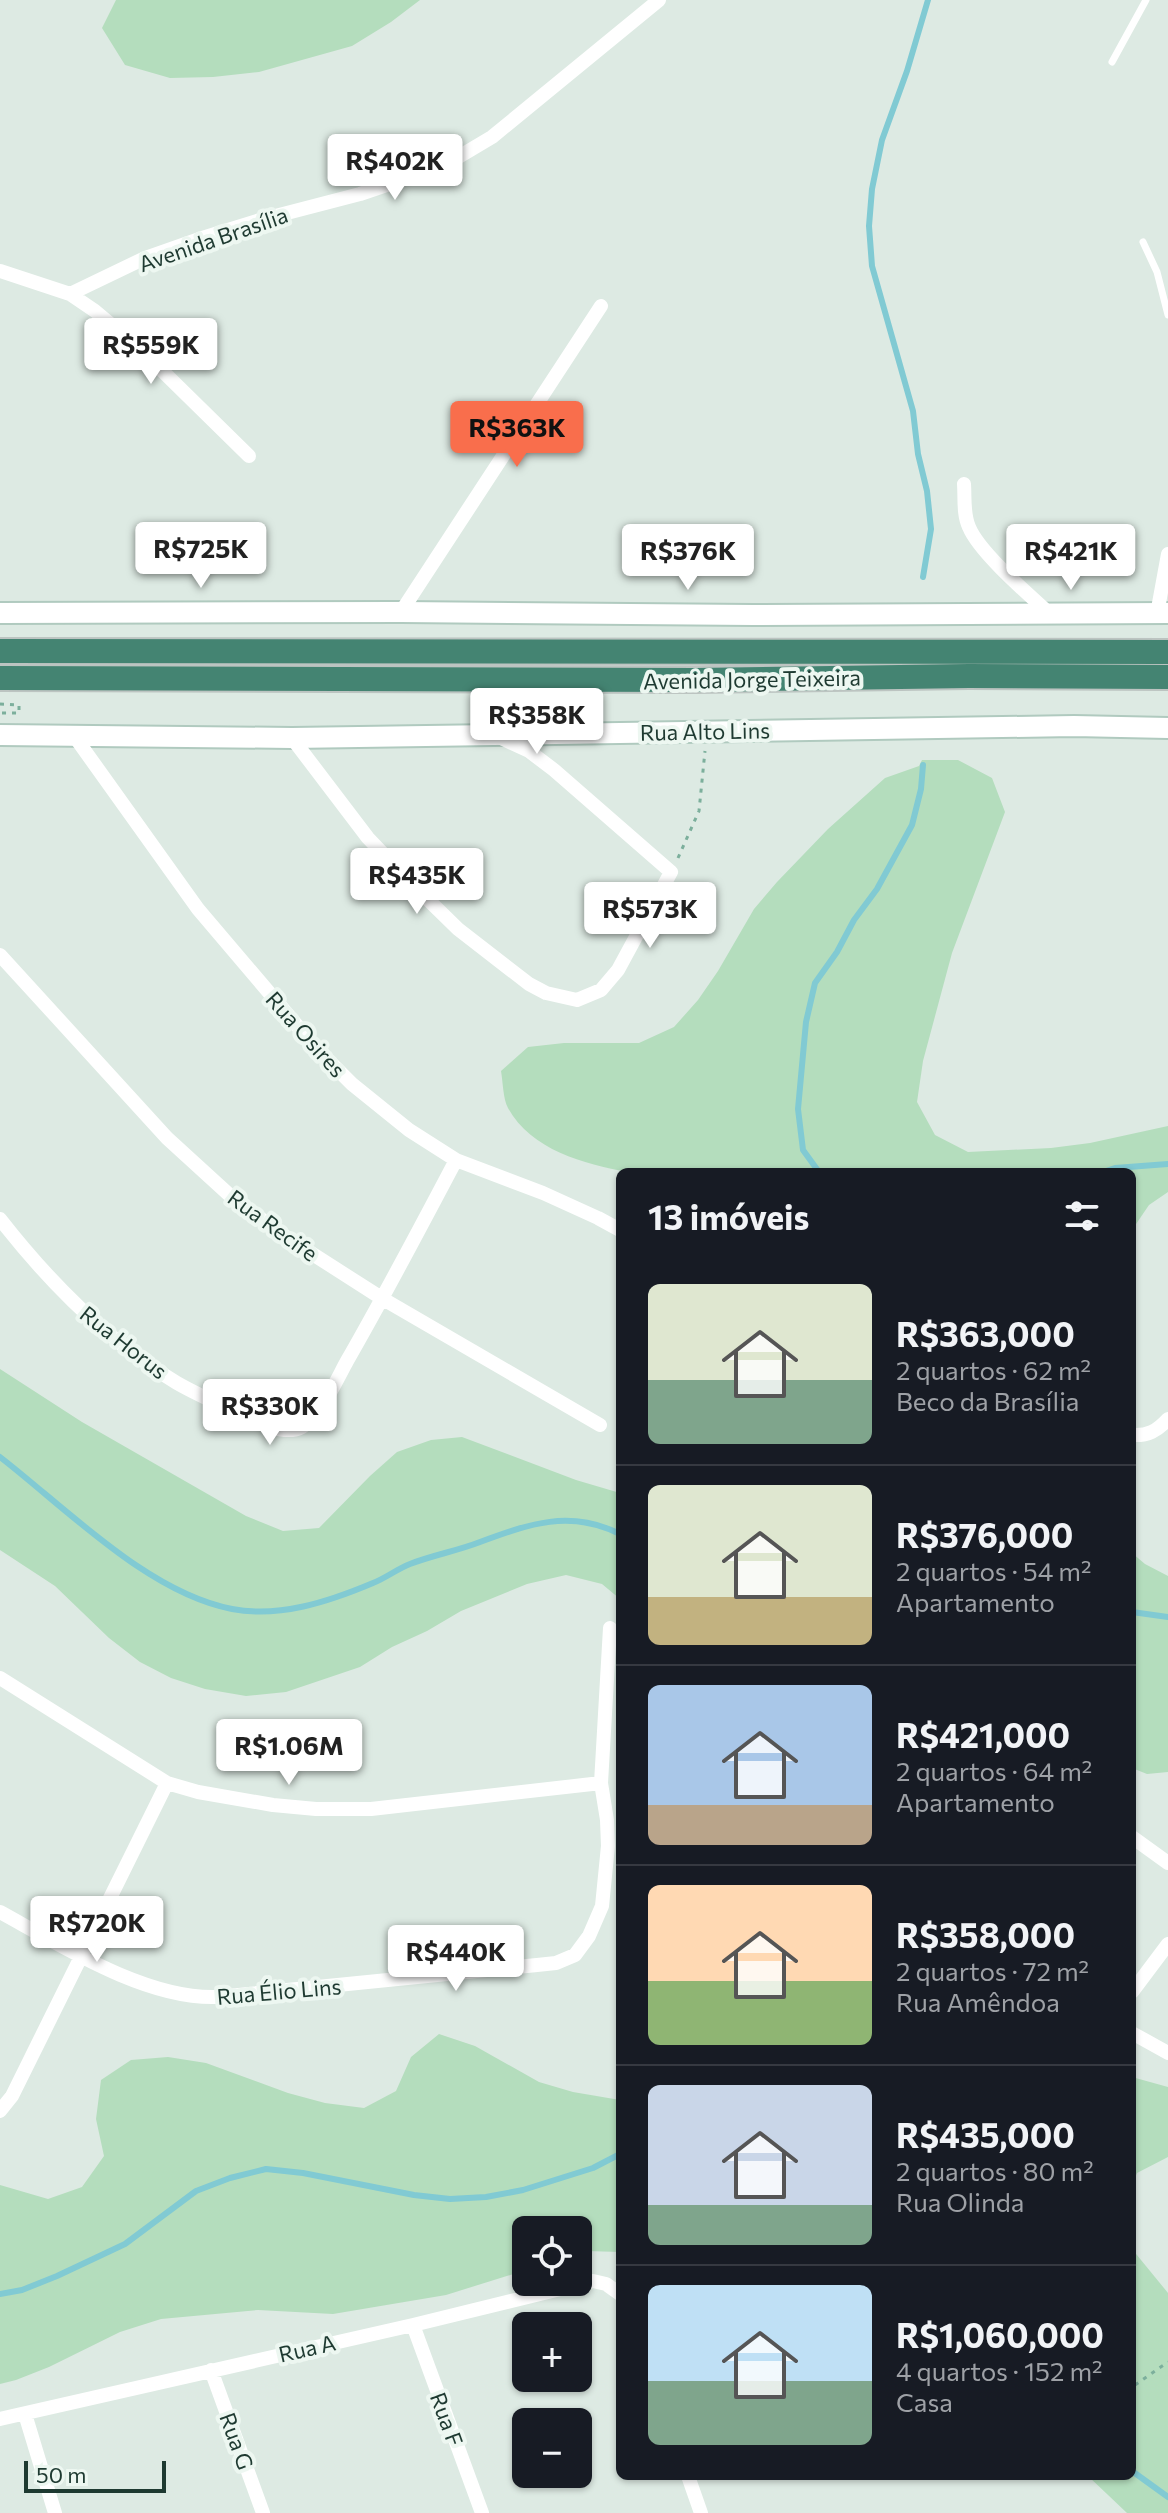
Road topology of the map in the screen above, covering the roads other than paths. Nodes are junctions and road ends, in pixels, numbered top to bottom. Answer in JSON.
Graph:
{"nodes":[{"id":1,"x":659,"y":0,"type":"edge"},
{"id":2,"x":1146,"y":0,"type":"edge"},
{"id":3,"x":1112,"y":62,"type":"dead end"},
{"id":4,"x":1143,"y":242,"type":"dead end"},
{"id":5,"x":0,"y":271,"type":"edge"},
{"id":6,"x":70,"y":294,"type":"junction"},
{"id":7,"x":601,"y":306,"type":"dead end"},
{"id":8,"x":1168,"y":315,"type":"edge"},
{"id":9,"x":249,"y":456,"type":"dead end"},
{"id":10,"x":964,"y":484,"type":"dead end"},
{"id":11,"x":1168,"y":554,"type":"edge"},
{"id":12,"x":401,"y":612,"type":"junction"},
{"id":13,"x":0,"y":613,"type":"edge"},
{"id":14,"x":1050,"y":614,"type":"junction"},
{"id":15,"x":1163,"y":614,"type":"edge"},
{"id":16,"x":0,"y":651,"type":"edge"},
{"id":17,"x":1168,"y":651,"type":"edge"},
{"id":18,"x":1168,"y":677,"type":"edge"},
{"id":19,"x":0,"y":678,"type":"edge"},
{"id":20,"x":1168,"y":728,"type":"edge"},
{"id":21,"x":0,"y":735,"type":"edge"},
{"id":22,"x":494,"y":735,"type":"junction"},
{"id":23,"x":75,"y":737,"type":"junction"},
{"id":24,"x":292,"y":738,"type":"junction"},
{"id":25,"x":0,"y":955,"type":"edge"},
{"id":26,"x":456,"y":1160,"type":"junction"},
{"id":27,"x":0,"y":1219,"type":"edge"},
{"id":28,"x":616,"y":1228,"type":"edge"},
{"id":29,"x":383,"y":1299,"type":"junction"},
{"id":30,"x":1168,"y":1419,"type":"edge"},
{"id":31,"x":600,"y":1425,"type":"dead end"},
{"id":32,"x":1136,"y":1435,"type":"edge"},
{"id":33,"x":610,"y":1628,"type":"dead end"},
{"id":34,"x":0,"y":1678,"type":"edge"},
{"id":35,"x":167,"y":1783,"type":"junction"},
{"id":36,"x":601,"y":1783,"type":"junction"},
{"id":37,"x":1136,"y":1840,"type":"edge"},
{"id":38,"x":1168,"y":1863,"type":"edge"},
{"id":39,"x":0,"y":1912,"type":"edge"},
{"id":40,"x":1168,"y":1944,"type":"edge"},
{"id":41,"x":80,"y":1956,"type":"junction"},
{"id":42,"x":1136,"y":1987,"type":"edge"},
{"id":43,"x":1136,"y":2035,"type":"edge"},
{"id":44,"x":1168,"y":2053,"type":"edge"},
{"id":45,"x":0,"y":2111,"type":"edge"},
{"id":46,"x":616,"y":2291,"type":"edge"},
{"id":47,"x":413,"y":2325,"type":"junction"},
{"id":48,"x":211,"y":2370,"type":"junction"},
{"id":49,"x":25,"y":2414,"type":"junction"},
{"id":50,"x":0,"y":2419,"type":"edge"},
{"id":51,"x":689,"y":2480,"type":"edge"},
{"id":52,"x":55,"y":2513,"type":"edge"},
{"id":53,"x":263,"y":2513,"type":"edge"},
{"id":54,"x":482,"y":2513,"type":"edge"},
{"id":55,"x":701,"y":2513,"type":"edge"}],
"edges":[{"from":1,"to":6,"type":"street","name":"Avenida Brasília"},
{"from":2,"to":3,"type":"lane"},
{"from":4,"to":8,"type":"lane"},
{"from":5,"to":6,"type":"street"},
{"from":6,"to":9,"type":"street"},
{"from":7,"to":12,"type":"street"},
{"from":10,"to":14,"type":"street"},
{"from":11,"to":15,"type":"street"},
{"from":12,"to":13,"type":"main road"},
{"from":12,"to":14,"type":"main road"},
{"from":14,"to":15,"type":"main road"},
{"from":16,"to":17,"type":"highway","name":"Avenida Jorge Teixeira"},
{"from":18,"to":19,"type":"highway","name":"Avenida Jorge Teixeira"},
{"from":20,"to":22,"type":"main road","name":"Rua Alto Lins"},
{"from":21,"to":23,"type":"main road","name":"Rua Alto Lins"},
{"from":22,"to":24,"type":"main road","name":"Rua Alto Lins"},
{"from":22,"to":24,"type":"street"},
{"from":23,"to":24,"type":"main road","name":"Rua Alto Lins"},
{"from":23,"to":26,"type":"street","name":"Rua Osires"},
{"from":25,"to":29,"type":"street","name":"Rua Recife"},
{"from":26,"to":28,"type":"street","name":"Rua Osires"},
{"from":26,"to":29,"type":"street","name":"Rua Horus"},
{"from":27,"to":29,"type":"street","name":"Rua Horus"},
{"from":29,"to":31,"type":"street","name":"Rua Recife"},
{"from":30,"to":32,"type":"street"},
{"from":33,"to":36,"type":"street","name":"Rua Élio Lins"},
{"from":34,"to":35,"type":"street"},
{"from":35,"to":36,"type":"street"},
{"from":35,"to":41,"type":"street"},
{"from":36,"to":41,"type":"street","name":"Rua Élio Lins"},
{"from":37,"to":38,"type":"street"},
{"from":39,"to":41,"type":"street","name":"Rua Élio Lins"},
{"from":40,"to":42,"type":"street"},
{"from":41,"to":45,"type":"street"},
{"from":43,"to":44,"type":"street"},
{"from":46,"to":47,"type":"street","name":"Rua A"},
{"from":47,"to":48,"type":"street","name":"Rua A"},
{"from":47,"to":54,"type":"street","name":"Rua F"},
{"from":48,"to":49,"type":"street","name":"Rua A"},
{"from":48,"to":53,"type":"street","name":"Rua G"},
{"from":49,"to":50,"type":"street","name":"Rua A"},
{"from":49,"to":52,"type":"street"},
{"from":51,"to":55,"type":"street"}]}
